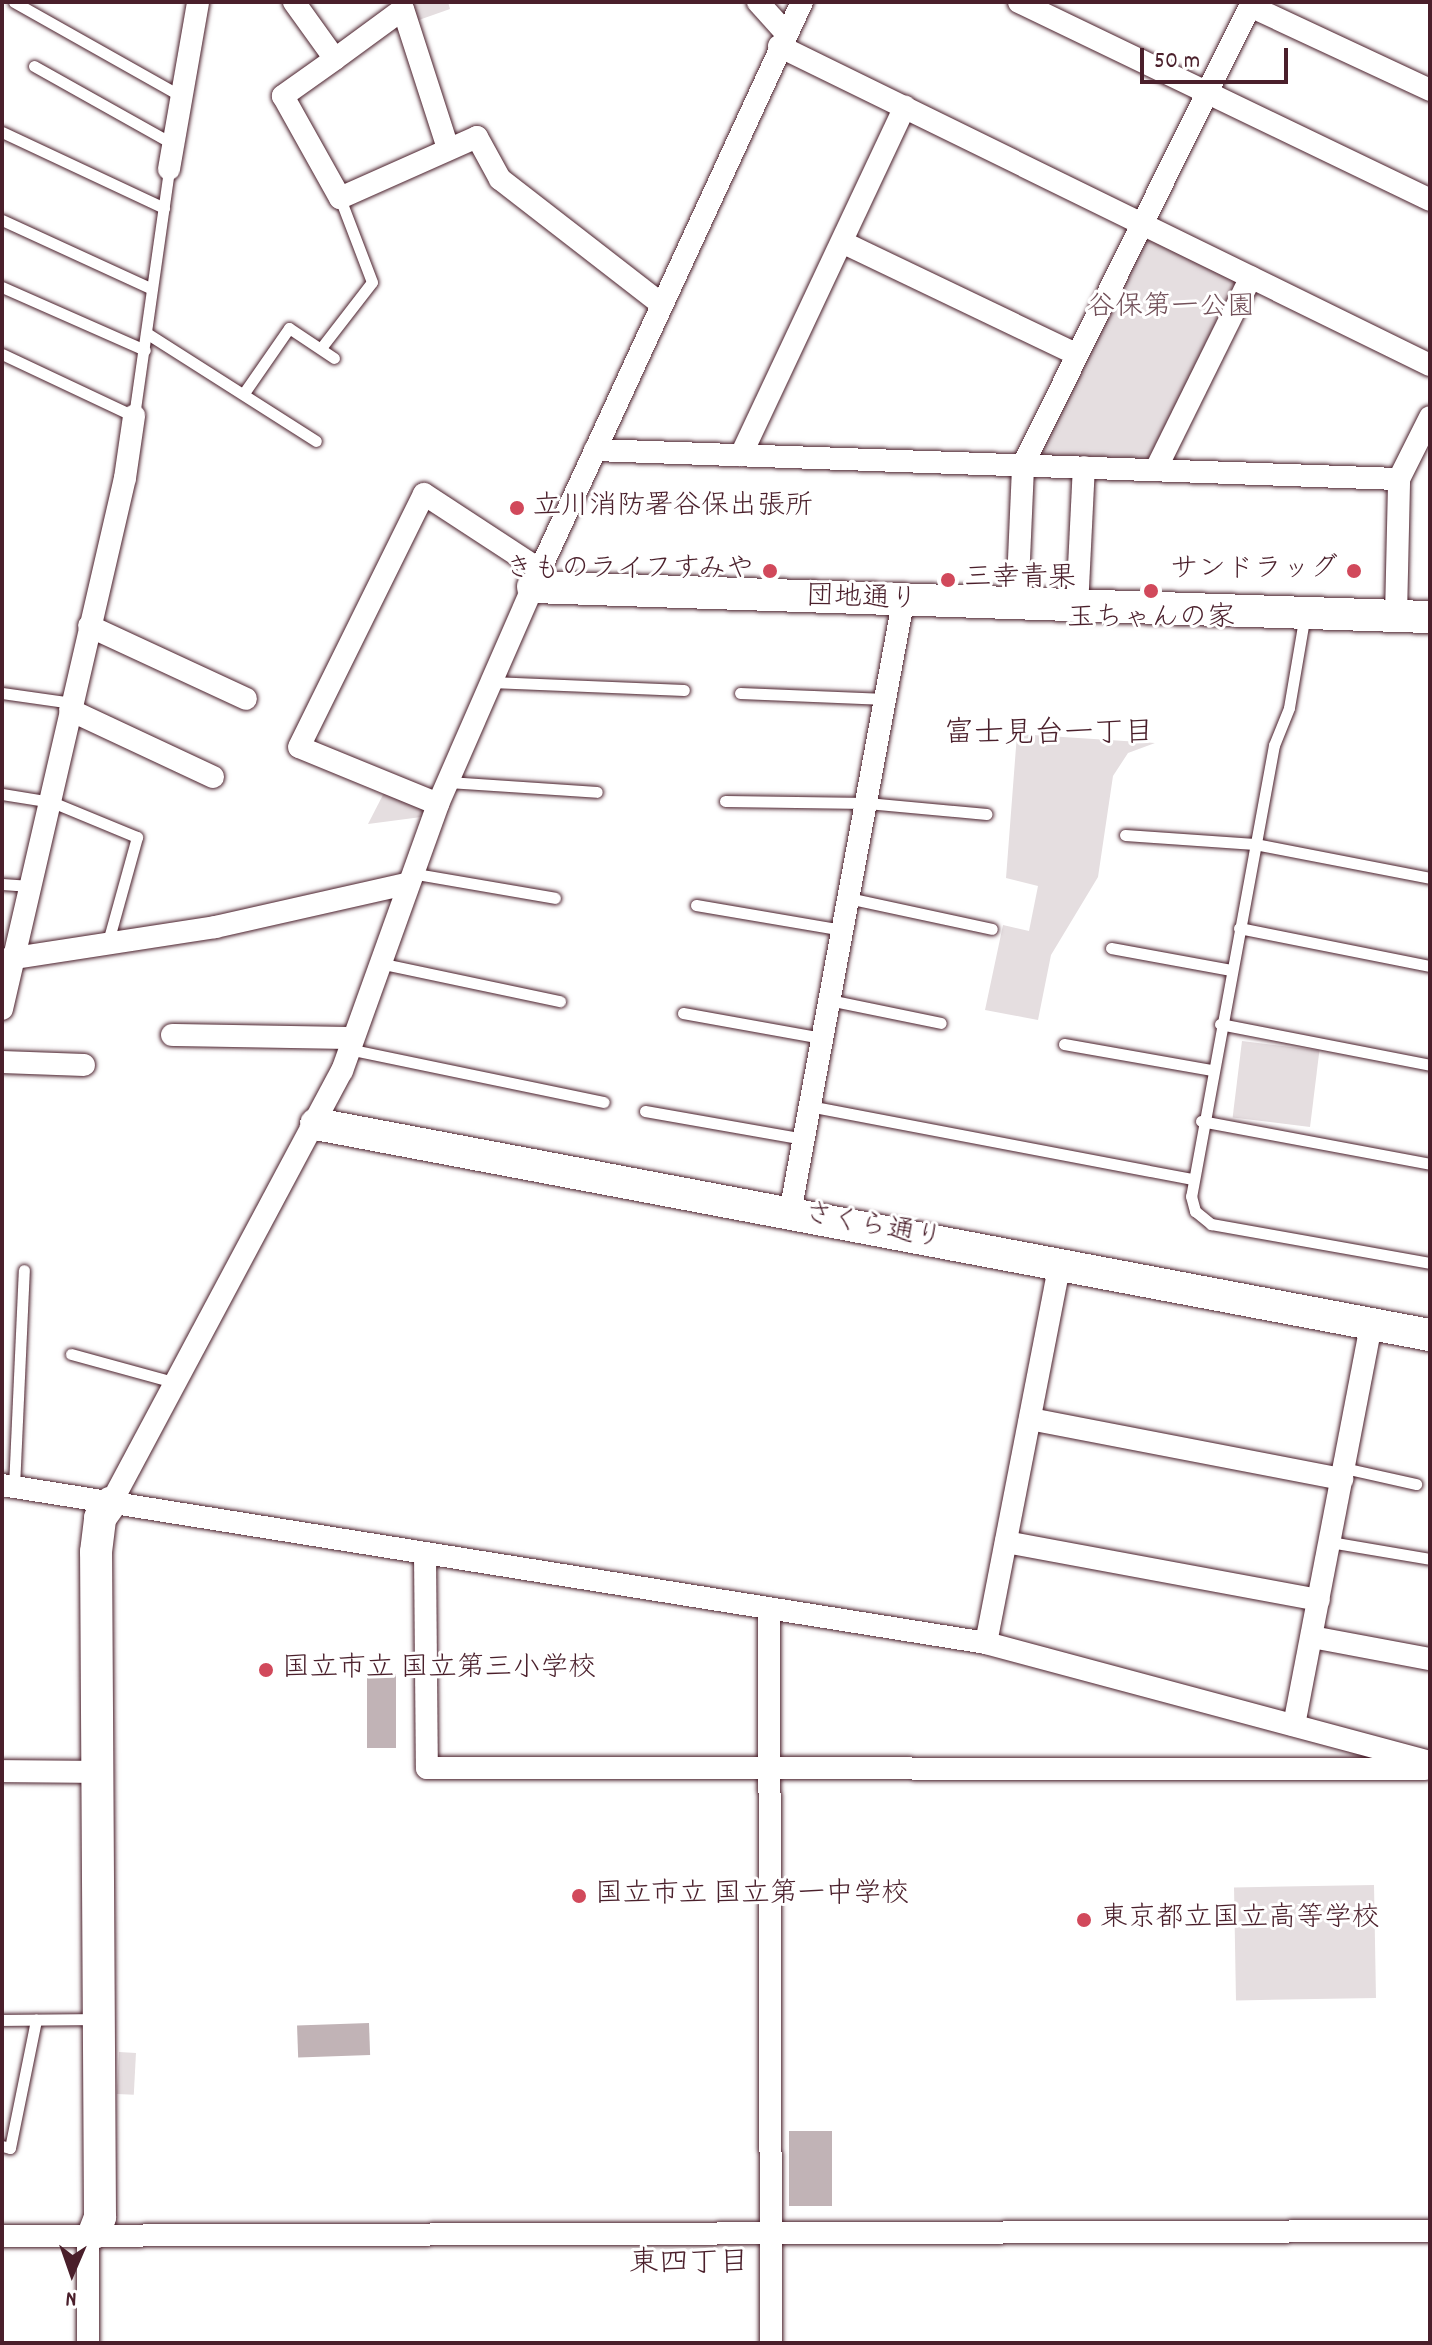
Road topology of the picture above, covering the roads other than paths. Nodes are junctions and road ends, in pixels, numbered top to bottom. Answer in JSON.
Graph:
{"nodes":[{"id":1,"x":14,"y":2,"type":"edge"},
{"id":2,"x":294,"y":2,"type":"edge"},
{"id":3,"x":758,"y":2,"type":"edge"},
{"id":4,"x":802,"y":2,"type":"edge"},
{"id":5,"x":1019,"y":2,"type":"edge"},
{"id":6,"x":1251,"y":4,"type":"edge"},
{"id":7,"x":190,"y":6,"type":"edge"},
{"id":8,"x":782,"y":39,"type":"junction"},
{"id":9,"x":335,"y":59,"type":"junction"},
{"id":10,"x":34,"y":66,"type":"dead end"},
{"id":11,"x":1430,"y":90,"type":"edge"},
{"id":12,"x":1206,"y":92,"type":"junction"},
{"id":13,"x":181,"y":96,"type":"junction"},
{"id":14,"x":905,"y":107,"type":"junction"},
{"id":15,"x":2,"y":132,"type":"edge"},
{"id":16,"x":173,"y":144,"type":"junction"},
{"id":17,"x":448,"y":148,"type":"junction"},
{"id":18,"x":169,"y":169,"type":"joint"},
{"id":19,"x":340,"y":198,"type":"junction"},
{"id":20,"x":1430,"y":200,"type":"edge"},
{"id":21,"x":164,"y":208,"type":"junction"},
{"id":22,"x":2,"y":220,"type":"edge"},
{"id":23,"x":1141,"y":223,"type":"junction"},
{"id":24,"x":842,"y":242,"type":"junction"},
{"id":25,"x":1251,"y":277,"type":"junction"},
{"id":26,"x":2,"y":287,"type":"edge"},
{"id":27,"x":150,"y":288,"type":"junction"},
{"id":28,"x":661,"y":304,"type":"junction"},
{"id":29,"x":148,"y":334,"type":"junction"},
{"id":30,"x":321,"y":348,"type":"junction"},
{"id":31,"x":145,"y":350,"type":"junction"},
{"id":32,"x":2,"y":354,"type":"edge"},
{"id":33,"x":1076,"y":354,"type":"junction"},
{"id":34,"x":334,"y":358,"type":"dead end"},
{"id":35,"x":1430,"y":365,"type":"edge"},
{"id":36,"x":244,"y":393,"type":"junction"},
{"id":37,"x":134,"y":416,"type":"junction"},
{"id":38,"x":1430,"y":417,"type":"edge"},
{"id":39,"x":316,"y":441,"type":"dead end"},
{"id":40,"x":595,"y":450,"type":"junction"},
{"id":41,"x":741,"y":455,"type":"junction"},
{"id":42,"x":1023,"y":465,"type":"junction"},
{"id":43,"x":1084,"y":467,"type":"junction"},
{"id":44,"x":1156,"y":469,"type":"junction"},
{"id":45,"x":1399,"y":479,"type":"junction"},
{"id":46,"x":537,"y":578,"type":"junction"},
{"id":47,"x":903,"y":602,"type":"junction"},
{"id":48,"x":1017,"y":605,"type":"junction"},
{"id":49,"x":1077,"y":608,"type":"junction"},
{"id":50,"x":1305,"y":613,"type":"junction"},
{"id":51,"x":1396,"y":616,"type":"junction"},
{"id":52,"x":1430,"y":617,"type":"edge"},
{"id":53,"x":89,"y":626,"type":"junction"},
{"id":54,"x":491,"y":682,"type":"junction"},
{"id":55,"x":684,"y":690,"type":"dead end"},
{"id":56,"x":2,"y":693,"type":"edge"},
{"id":57,"x":740,"y":693,"type":"dead end"},
{"id":58,"x":246,"y":699,"type":"dead end"},
{"id":59,"x":886,"y":699,"type":"junction"},
{"id":60,"x":71,"y":706,"type":"junction"},
{"id":61,"x":213,"y":777,"type":"dead end"},
{"id":62,"x":448,"y":782,"type":"junction"},
{"id":63,"x":597,"y":792,"type":"dead end"},
{"id":64,"x":2,"y":794,"type":"edge"},
{"id":65,"x":725,"y":801,"type":"dead end"},
{"id":66,"x":52,"y":802,"type":"junction"},
{"id":67,"x":867,"y":803,"type":"junction"},
{"id":68,"x":438,"y":804,"type":"junction"},
{"id":69,"x":986,"y":814,"type":"dead end"},
{"id":70,"x":1125,"y":835,"type":"dead end"},
{"id":71,"x":1255,"y":844,"type":"junction"},
{"id":72,"x":409,"y":878,"type":"junction"},
{"id":73,"x":1430,"y":878,"type":"edge"},
{"id":74,"x":2,"y":884,"type":"edge"},
{"id":75,"x":30,"y":886,"type":"junction"},
{"id":76,"x":555,"y":898,"type":"dead end"},
{"id":77,"x":848,"y":898,"type":"junction"},
{"id":78,"x":696,"y":905,"type":"dead end"},
{"id":79,"x":1239,"y":928,"type":"junction"},
{"id":80,"x":992,"y":929,"type":"dead end"},
{"id":81,"x":842,"y":930,"type":"junction"},
{"id":82,"x":107,"y":945,"type":"junction"},
{"id":83,"x":1111,"y":948,"type":"dead end"},
{"id":84,"x":7,"y":959,"type":"edge"},
{"id":85,"x":379,"y":963,"type":"junction"},
{"id":86,"x":1430,"y":966,"type":"edge"},
{"id":87,"x":1231,"y":970,"type":"junction"},
{"id":88,"x":829,"y":1000,"type":"junction"},
{"id":89,"x":560,"y":1001,"type":"dead end"},
{"id":90,"x":2,"y":1009,"type":"edge"},
{"id":91,"x":683,"y":1013,"type":"dead end"},
{"id":92,"x":941,"y":1023,"type":"dead end"},
{"id":93,"x":1220,"y":1024,"type":"junction"},
{"id":94,"x":172,"y":1035,"type":"dead end"},
{"id":95,"x":822,"y":1038,"type":"junction"},
{"id":96,"x":350,"y":1043,"type":"junction"},
{"id":97,"x":1064,"y":1044,"type":"dead end"},
{"id":98,"x":2,"y":1062,"type":"edge"},
{"id":99,"x":84,"y":1065,"type":"dead end"},
{"id":100,"x":1430,"y":1065,"type":"edge"},
{"id":101,"x":1211,"y":1070,"type":"junction"},
{"id":102,"x":604,"y":1102,"type":"dead end"},
{"id":103,"x":809,"y":1106,"type":"junction"},
{"id":104,"x":645,"y":1111,"type":"dead end"},
{"id":105,"x":1201,"y":1121,"type":"junction"},
{"id":106,"x":316,"y":1124,"type":"junction"},
{"id":107,"x":803,"y":1139,"type":"junction"},
{"id":108,"x":1430,"y":1164,"type":"edge"},
{"id":109,"x":1190,"y":1179,"type":"junction"},
{"id":110,"x":790,"y":1213,"type":"junction"},
{"id":111,"x":1430,"y":1263,"type":"edge"},
{"id":112,"x":1060,"y":1264,"type":"junction"},
{"id":113,"x":24,"y":1270,"type":"dead end"},
{"id":114,"x":1371,"y":1324,"type":"junction"},
{"id":115,"x":1430,"y":1335,"type":"edge"},
{"id":116,"x":71,"y":1354,"type":"dead end"},
{"id":117,"x":177,"y":1383,"type":"junction"},
{"id":118,"x":1030,"y":1419,"type":"junction"},
{"id":119,"x":1343,"y":1474,"type":"junction"},
{"id":120,"x":1416,"y":1484,"type":"dead end"},
{"id":121,"x":8,"y":1486,"type":"edge"},
{"id":122,"x":111,"y":1503,"type":"junction"},
{"id":123,"x":1006,"y":1542,"type":"junction"},
{"id":124,"x":1330,"y":1542,"type":"junction"},
{"id":125,"x":425,"y":1553,"type":"junction"},
{"id":126,"x":1430,"y":1559,"type":"edge"},
{"id":127,"x":1319,"y":1600,"type":"junction"},
{"id":128,"x":769,"y":1612,"type":"junction"},
{"id":129,"x":1312,"y":1637,"type":"junction"},
{"id":130,"x":986,"y":1643,"type":"junction"},
{"id":131,"x":1430,"y":1659,"type":"edge"},
{"id":132,"x":1294,"y":1725,"type":"junction"},
{"id":133,"x":1430,"y":1762,"type":"edge"},
{"id":134,"x":1430,"y":1769,"type":"edge"},
{"id":135,"x":2,"y":1771,"type":"edge"},
{"id":136,"x":769,"y":1771,"type":"junction"},
{"id":137,"x":95,"y":1772,"type":"junction"},
{"id":138,"x":97,"y":2019,"type":"junction"},
{"id":139,"x":2,"y":2020,"type":"edge"},
{"id":140,"x":36,"y":2020,"type":"junction"},
{"id":141,"x":2,"y":2146,"type":"edge"},
{"id":142,"x":1430,"y":2231,"type":"edge"},
{"id":143,"x":94,"y":2233,"type":"junction"},
{"id":144,"x":770,"y":2234,"type":"junction"},
{"id":145,"x":2,"y":2236,"type":"edge"},
{"id":146,"x":88,"y":2343,"type":"edge"},
{"id":147,"x":771,"y":2343,"type":"edge"}],
"edges":[{"from":1,"to":13,"type":"lane"},
{"from":2,"to":9,"type":"street"},
{"from":3,"to":8,"type":"street"},
{"from":4,"to":8,"type":"street"},
{"from":5,"to":12,"type":"street"},
{"from":6,"to":11,"type":"street"},
{"from":6,"to":12,"type":"street"},
{"from":7,"to":13,"type":"street"},
{"from":8,"to":14,"type":"street"},
{"from":8,"to":28,"type":"street"},
{"from":9,"to":17,"type":"street"},
{"from":9,"to":19,"type":"street"},
{"from":10,"to":16,"type":"lane"},
{"from":12,"to":20,"type":"street"},
{"from":12,"to":23,"type":"street"},
{"from":13,"to":16,"type":"street"},
{"from":14,"to":23,"type":"street"},
{"from":14,"to":24,"type":"street"},
{"from":15,"to":21,"type":"lane"},
{"from":16,"to":18,"type":"street"},
{"from":17,"to":19,"type":"street"},
{"from":17,"to":28,"type":"street"},
{"from":18,"to":21,"type":"lane"},
{"from":19,"to":30,"type":"lane"},
{"from":21,"to":27,"type":"lane"},
{"from":22,"to":27,"type":"lane"},
{"from":23,"to":25,"type":"street"},
{"from":23,"to":33,"type":"street"},
{"from":24,"to":33,"type":"street"},
{"from":24,"to":41,"type":"street"},
{"from":25,"to":35,"type":"street"},
{"from":25,"to":44,"type":"street"},
{"from":26,"to":31,"type":"lane"},
{"from":27,"to":29,"type":"lane"},
{"from":28,"to":40,"type":"street"},
{"from":29,"to":31,"type":"lane"},
{"from":29,"to":36,"type":"lane"},
{"from":30,"to":34,"type":"lane"},
{"from":30,"to":36,"type":"lane"},
{"from":31,"to":37,"type":"lane"},
{"from":32,"to":37,"type":"lane"},
{"from":33,"to":42,"type":"street"},
{"from":36,"to":39,"type":"lane"},
{"from":37,"to":53,"type":"street"},
{"from":38,"to":45,"type":"street"},
{"from":40,"to":41,"type":"street"},
{"from":40,"to":46,"type":"street"},
{"from":41,"to":42,"type":"street"},
{"from":42,"to":43,"type":"street"},
{"from":42,"to":48,"type":"street"},
{"from":43,"to":44,"type":"street"},
{"from":43,"to":49,"type":"street"},
{"from":44,"to":45,"type":"street"},
{"from":45,"to":51,"type":"street"},
{"from":46,"to":47,"type":"street","name":"団地通り"},
{"from":46,"to":54,"type":"street"},
{"from":46,"to":68,"type":"street"},
{"from":47,"to":48,"type":"street","name":"団地通り"},
{"from":47,"to":59,"type":"street"},
{"from":48,"to":49,"type":"street","name":"団地通り"},
{"from":49,"to":50,"type":"street","name":"団地通り"},
{"from":50,"to":51,"type":"street","name":"団地通り"},
{"from":50,"to":71,"type":"lane"},
{"from":51,"to":52,"type":"street","name":"団地通り"},
{"from":53,"to":58,"type":"street"},
{"from":53,"to":60,"type":"street"},
{"from":54,"to":55,"type":"lane"},
{"from":54,"to":62,"type":"street"},
{"from":56,"to":60,"type":"lane"},
{"from":57,"to":59,"type":"lane"},
{"from":59,"to":67,"type":"street"},
{"from":60,"to":61,"type":"street"},
{"from":60,"to":66,"type":"street"},
{"from":62,"to":63,"type":"lane"},
{"from":62,"to":68,"type":"street"},
{"from":64,"to":66,"type":"lane"},
{"from":65,"to":67,"type":"lane"},
{"from":66,"to":75,"type":"street"},
{"from":66,"to":82,"type":"lane"},
{"from":67,"to":69,"type":"lane"},
{"from":67,"to":77,"type":"street"},
{"from":68,"to":72,"type":"street"},
{"from":70,"to":71,"type":"lane"},
{"from":71,"to":73,"type":"lane"},
{"from":71,"to":79,"type":"lane"},
{"from":72,"to":76,"type":"lane"},
{"from":72,"to":82,"type":"street"},
{"from":72,"to":85,"type":"street"},
{"from":74,"to":75,"type":"lane"},
{"from":75,"to":84,"type":"street"},
{"from":77,"to":80,"type":"lane"},
{"from":77,"to":81,"type":"street"},
{"from":78,"to":81,"type":"lane"},
{"from":79,"to":86,"type":"lane"},
{"from":79,"to":87,"type":"lane"},
{"from":81,"to":88,"type":"street"},
{"from":82,"to":84,"type":"street"},
{"from":83,"to":87,"type":"lane"},
{"from":84,"to":90,"type":"street"},
{"from":85,"to":89,"type":"lane"},
{"from":85,"to":96,"type":"street"},
{"from":87,"to":93,"type":"lane"},
{"from":88,"to":92,"type":"lane"},
{"from":88,"to":95,"type":"street"},
{"from":91,"to":95,"type":"lane"},
{"from":93,"to":100,"type":"lane"},
{"from":93,"to":101,"type":"lane"},
{"from":94,"to":96,"type":"street"},
{"from":95,"to":103,"type":"street"},
{"from":96,"to":102,"type":"lane"},
{"from":96,"to":106,"type":"street"},
{"from":97,"to":101,"type":"lane"},
{"from":98,"to":99,"type":"street"},
{"from":101,"to":105,"type":"lane"},
{"from":103,"to":107,"type":"street"},
{"from":103,"to":109,"type":"lane"},
{"from":104,"to":107,"type":"lane"},
{"from":105,"to":108,"type":"lane"},
{"from":105,"to":109,"type":"lane"},
{"from":106,"to":110,"type":"street","name":"さくら通り"},
{"from":106,"to":117,"type":"street"},
{"from":107,"to":110,"type":"street"},
{"from":109,"to":111,"type":"lane"},
{"from":110,"to":112,"type":"street","name":"さくら通り"},
{"from":112,"to":114,"type":"street","name":"さくら通り"},
{"from":112,"to":118,"type":"street"},
{"from":113,"to":121,"type":"lane"},
{"from":114,"to":115,"type":"street","name":"さくら通り"},
{"from":114,"to":119,"type":"street"},
{"from":116,"to":117,"type":"lane"},
{"from":117,"to":122,"type":"street"},
{"from":118,"to":119,"type":"street"},
{"from":118,"to":123,"type":"street"},
{"from":119,"to":120,"type":"lane"},
{"from":119,"to":124,"type":"street"},
{"from":121,"to":122,"type":"street"},
{"from":122,"to":125,"type":"street"},
{"from":122,"to":137,"type":"street"},
{"from":123,"to":127,"type":"street"},
{"from":123,"to":130,"type":"street"},
{"from":124,"to":126,"type":"lane"},
{"from":124,"to":127,"type":"street"},
{"from":125,"to":128,"type":"street"},
{"from":125,"to":136,"type":"street"},
{"from":127,"to":129,"type":"street"},
{"from":128,"to":130,"type":"street"},
{"from":128,"to":136,"type":"street"},
{"from":129,"to":131,"type":"street"},
{"from":129,"to":132,"type":"street"},
{"from":130,"to":132,"type":"street"},
{"from":132,"to":133,"type":"street"},
{"from":134,"to":136,"type":"street"},
{"from":135,"to":137,"type":"street"},
{"from":136,"to":144,"type":"street"},
{"from":137,"to":138,"type":"street"},
{"from":138,"to":140,"type":"lane"},
{"from":138,"to":143,"type":"street"},
{"from":139,"to":140,"type":"lane"},
{"from":140,"to":141,"type":"lane"},
{"from":142,"to":144,"type":"street"},
{"from":143,"to":144,"type":"street"},
{"from":143,"to":145,"type":"street"},
{"from":143,"to":146,"type":"street"},
{"from":144,"to":147,"type":"street"}]}
